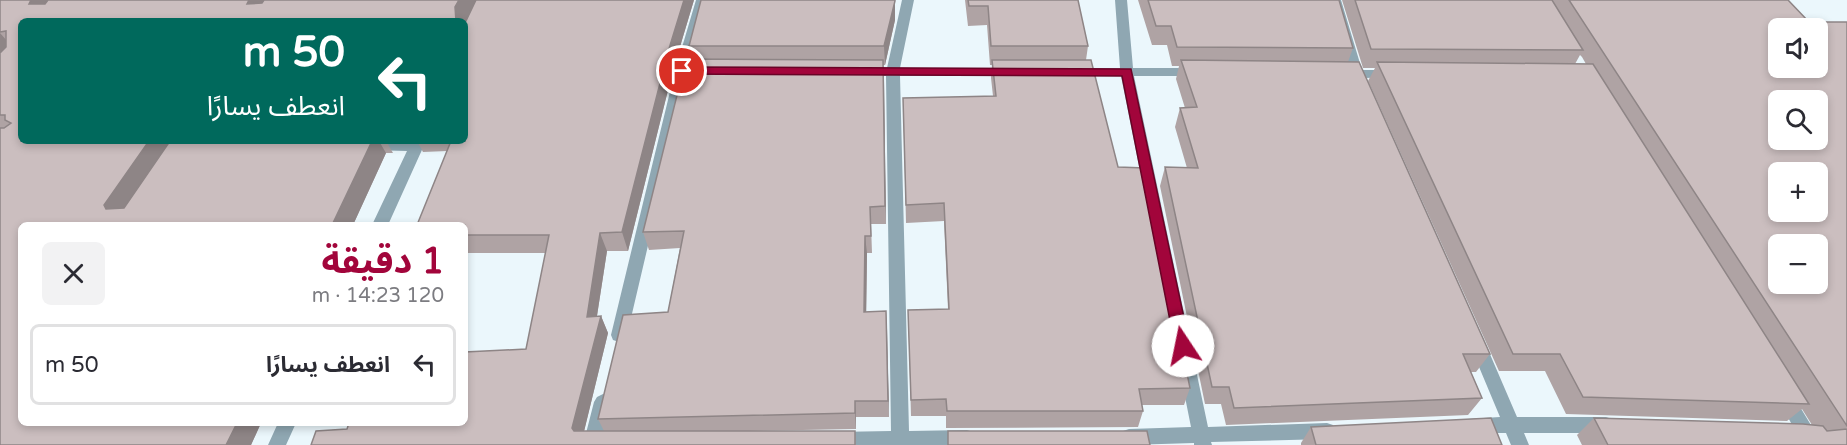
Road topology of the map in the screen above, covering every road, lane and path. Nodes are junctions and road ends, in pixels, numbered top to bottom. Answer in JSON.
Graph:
{"nodes":[{"id":1,"x":702,"y":0,"type":"edge"},
{"id":2,"x":908,"y":0,"type":"edge"},
{"id":3,"x":1121,"y":0,"type":"edge"},
{"id":4,"x":1335,"y":0,"type":"edge"},
{"id":5,"x":846,"y":72,"type":"edge"},
{"id":6,"x":893,"y":72,"type":"junction"},
{"id":7,"x":1022,"y":72,"type":"edge"},
{"id":8,"x":1057,"y":72,"type":"edge"},
{"id":9,"x":1127,"y":72,"type":"junction"},
{"id":10,"x":1207,"y":72,"type":"edge"},
{"id":11,"x":1333,"y":74,"type":"edge"},
{"id":12,"x":1356,"y":74,"type":"junction"},
{"id":13,"x":1404,"y":74,"type":"edge"},
{"id":14,"x":1366,"y":96,"type":"edge"},
{"id":15,"x":389,"y":144,"type":"edge"},
{"id":16,"x":418,"y":144,"type":"edge"},
{"id":17,"x":360,"y":145,"type":"edge"},
{"id":18,"x":381,"y":222,"type":"edge"},
{"id":19,"x":1468,"y":325,"type":"edge"},
{"id":20,"x":614,"y":354,"type":"edge"},
{"id":21,"x":1774,"y":381,"type":"edge"},
{"id":22,"x":606,"y":388,"type":"edge"},
{"id":23,"x":1512,"y":423,"type":"junction"},
{"id":24,"x":286,"y":426,"type":"edge"},
{"id":25,"x":1452,"y":426,"type":"edge"},
{"id":26,"x":1629,"y":426,"type":"edge"},
{"id":27,"x":1345,"y":430,"type":"edge"},
{"id":28,"x":1781,"y":430,"type":"edge"},
{"id":29,"x":1109,"y":437,"type":"edge"},
{"id":30,"x":981,"y":438,"type":"edge"},
{"id":31,"x":1810,"y":439,"type":"edge"},
{"id":32,"x":819,"y":440,"type":"edge"},
{"id":33,"x":1202,"y":441,"type":"edge"},
{"id":34,"x":900,"y":442,"type":"edge"},
{"id":35,"x":277,"y":445,"type":"edge"},
{"id":36,"x":592,"y":445,"type":"edge"},
{"id":37,"x":599,"y":445,"type":"edge"},
{"id":38,"x":611,"y":445,"type":"edge"},
{"id":39,"x":1520,"y":445,"type":"edge"}],
"edges":[{"from":1,"to":20,"type":"street"},
{"from":2,"to":6,"type":"street"},
{"from":3,"to":9,"type":"street"},
{"from":4,"to":12,"type":"street"},
{"from":5,"to":6,"type":"street"},
{"from":6,"to":7,"type":"street"},
{"from":6,"to":34,"type":"street"},
{"from":8,"to":9,"type":"street"},
{"from":9,"to":10,"type":"street"},
{"from":9,"to":33,"type":"street"},
{"from":11,"to":12,"type":"street"},
{"from":12,"to":13,"type":"street"},
{"from":12,"to":14,"type":"street"},
{"from":15,"to":17,"type":"street"},
{"from":16,"to":18,"type":"street"},
{"from":19,"to":23,"type":"street"},
{"from":21,"to":31,"type":"street"},
{"from":22,"to":36,"type":"street"},
{"from":23,"to":25,"type":"street"},
{"from":23,"to":26,"type":"street"},
{"from":23,"to":39,"type":"street"},
{"from":24,"to":35,"type":"street"},
{"from":27,"to":33,"type":"street"},
{"from":28,"to":31,"type":"street"},
{"from":29,"to":33,"type":"street"},
{"from":30,"to":34,"type":"street"},
{"from":32,"to":34,"type":"street"},
{"from":37,"to":38,"type":"street"}]}
